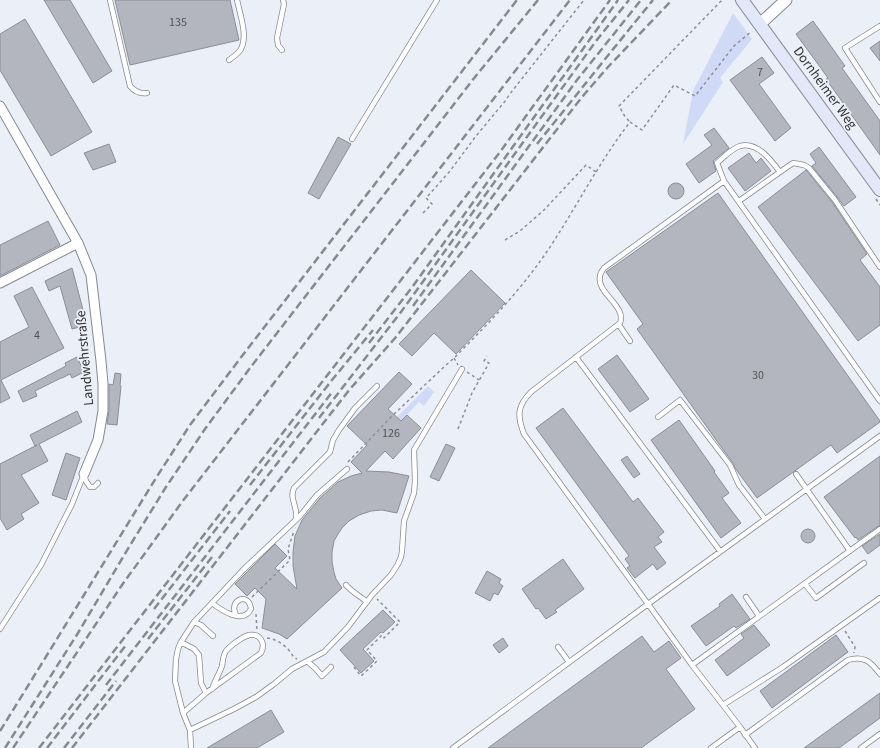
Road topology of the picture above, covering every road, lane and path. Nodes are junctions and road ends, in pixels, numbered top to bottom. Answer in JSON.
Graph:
{"nodes":[{"id":1,"x":110,"y":0,"type":"edge"},
{"id":2,"x":237,"y":0,"type":"edge"},
{"id":3,"x":283,"y":0,"type":"edge"},
{"id":4,"x":437,"y":0,"type":"edge"},
{"id":5,"x":584,"y":0,"type":"edge"},
{"id":6,"x":722,"y":0,"type":"edge"},
{"id":7,"x":786,"y":0,"type":"edge"},
{"id":8,"x":744,"y":2,"type":"edge"},
{"id":9,"x":758,"y":26,"type":"junction"},
{"id":10,"x":880,"y":26,"type":"edge"},
{"id":11,"x":282,"y":50,"type":"dead end"},
{"id":12,"x":229,"y":60,"type":"dead end"},
{"id":13,"x":147,"y":93,"type":"dead end"},
{"id":14,"x":880,"y":102,"type":"edge"},
{"id":15,"x":0,"y":106,"type":"edge"},
{"id":16,"x":630,"y":122,"type":"junction"},
{"id":17,"x":352,"y":139,"type":"dead end"},
{"id":18,"x":596,"y":172,"type":"junction"},
{"id":19,"x":780,"y":172,"type":"junction"},
{"id":20,"x":724,"y":181,"type":"junction"},
{"id":21,"x":880,"y":190,"type":"edge"},
{"id":22,"x":739,"y":201,"type":"junction"},
{"id":23,"x":423,"y":213,"type":"dead end"},
{"id":24,"x":505,"y":240,"type":"dead end"},
{"id":25,"x":78,"y":244,"type":"junction"},
{"id":26,"x":880,"y":267,"type":"edge"},
{"id":27,"x":0,"y":283,"type":"edge"},
{"id":28,"x":619,"y":325,"type":"junction"},
{"id":29,"x":630,"y":340,"type":"dead end"},
{"id":30,"x":487,"y":356,"type":"dead end"},
{"id":31,"x":576,"y":357,"type":"junction"},
{"id":32,"x":462,"y":369,"type":"dead end"},
{"id":33,"x":377,"y":386,"type":"dead end"},
{"id":34,"x":880,"y":400,"type":"edge"},
{"id":35,"x":658,"y":417,"type":"dead end"},
{"id":36,"x":458,"y":429,"type":"dead end"},
{"id":37,"x":880,"y":436,"type":"edge"},
{"id":38,"x":347,"y":469,"type":"joint"},
{"id":39,"x":84,"y":474,"type":"junction"},
{"id":40,"x":796,"y":474,"type":"dead end"},
{"id":41,"x":98,"y":483,"type":"dead end"},
{"id":42,"x":806,"y":489,"type":"junction"},
{"id":43,"x":296,"y":519,"type":"junction"},
{"id":44,"x":765,"y":519,"type":"junction"},
{"id":45,"x":880,"y":529,"type":"edge"},
{"id":46,"x":720,"y":551,"type":"junction"},
{"id":47,"x":850,"y":551,"type":"junction"},
{"id":48,"x":864,"y":563,"type":"dead end"},
{"id":49,"x":805,"y":584,"type":"junction"},
{"id":50,"x":346,"y":585,"type":"dead end"},
{"id":51,"x":746,"y":597,"type":"dead end"},
{"id":52,"x":880,"y":598,"type":"edge"},
{"id":53,"x":248,"y":601,"type":"junction"},
{"id":54,"x":367,"y":602,"type":"junction"},
{"id":55,"x":381,"y":602,"type":"dead end"},
{"id":56,"x":212,"y":603,"type":"junction"},
{"id":57,"x":648,"y":604,"type":"junction"},
{"id":58,"x":236,"y":615,"type":"junction"},
{"id":59,"x":759,"y":616,"type":"junction"},
{"id":60,"x":194,"y":622,"type":"junction"},
{"id":61,"x":842,"y":626,"type":"junction"},
{"id":62,"x":0,"y":629,"type":"edge"},
{"id":63,"x":378,"y":635,"type":"dead end"},
{"id":64,"x":213,"y":636,"type":"dead end"},
{"id":65,"x":258,"y":637,"type":"junction"},
{"id":66,"x":380,"y":638,"type":"junction"},
{"id":67,"x":181,"y":642,"type":"junction"},
{"id":68,"x":364,"y":648,"type":"dead end"},
{"id":69,"x":558,"y":648,"type":"dead end"},
{"id":70,"x":367,"y":650,"type":"junction"},
{"id":71,"x":854,"y":659,"type":"junction"},
{"id":72,"x":306,"y":661,"type":"junction"},
{"id":73,"x":569,"y":662,"type":"junction"},
{"id":74,"x":692,"y":665,"type":"junction"},
{"id":75,"x":331,"y":667,"type":"dead end"},
{"id":76,"x":354,"y":667,"type":"dead end"},
{"id":77,"x":880,"y":674,"type":"edge"},
{"id":78,"x":212,"y":689,"type":"junction"},
{"id":79,"x":206,"y":693,"type":"junction"},
{"id":80,"x":723,"y":705,"type":"junction"},
{"id":81,"x":184,"y":713,"type":"junction"},
{"id":82,"x":740,"y":727,"type":"junction"},
{"id":83,"x":190,"y":730,"type":"junction"},
{"id":84,"x":880,"y":734,"type":"edge"},
{"id":85,"x":745,"y":735,"type":"junction"},
{"id":86,"x":191,"y":748,"type":"edge"},
{"id":87,"x":453,"y":748,"type":"edge"},
{"id":88,"x":711,"y":748,"type":"edge"},
{"id":89,"x":755,"y":748,"type":"edge"},
{"id":90,"x":861,"y":748,"type":"edge"}],
"edges":[{"from":1,"to":13,"type":"lane"},
{"from":2,"to":12,"type":"lane"},
{"from":3,"to":11,"type":"lane"},
{"from":4,"to":17,"type":"lane"},
{"from":5,"to":23,"type":"path"},
{"from":6,"to":16,"type":"path"},
{"from":7,"to":9,"type":"street"},
{"from":8,"to":9,"type":"main road","name":"Dornheimer Weg"},
{"from":9,"to":16,"type":"path"},
{"from":9,"to":21,"type":"main road","name":"Dornheimer Weg"},
{"from":10,"to":14,"type":"lane"},
{"from":15,"to":25,"type":"street","name":"Landwehrstraße"},
{"from":16,"to":18,"type":"path"},
{"from":18,"to":24,"type":"path"},
{"from":18,"to":38,"type":"path"},
{"from":19,"to":20,"type":"lane"},
{"from":19,"to":22,"type":"lane"},
{"from":19,"to":26,"type":"lane"},
{"from":20,"to":22,"type":"lane"},
{"from":20,"to":28,"type":"lane"},
{"from":22,"to":34,"type":"lane"},
{"from":25,"to":27,"type":"street"},
{"from":25,"to":39,"type":"street","name":"Landwehrstraße"},
{"from":28,"to":29,"type":"lane"},
{"from":28,"to":31,"type":"lane"},
{"from":30,"to":36,"type":"path"},
{"from":31,"to":46,"type":"lane"},
{"from":31,"to":57,"type":"lane"},
{"from":32,"to":54,"type":"lane"},
{"from":33,"to":43,"type":"lane"},
{"from":35,"to":44,"type":"lane"},
{"from":37,"to":42,"type":"lane"},
{"from":38,"to":43,"type":"lane"},
{"from":39,"to":41,"type":"lane"},
{"from":39,"to":62,"type":"lane","name":"Landwehrstraße"},
{"from":40,"to":42,"type":"lane"},
{"from":42,"to":44,"type":"lane"},
{"from":42,"to":47,"type":"lane"},
{"from":43,"to":53,"type":"path"},
{"from":43,"to":56,"type":"lane"},
{"from":44,"to":46,"type":"lane"},
{"from":45,"to":47,"type":"lane"},
{"from":46,"to":57,"type":"lane"},
{"from":47,"to":49,"type":"lane"},
{"from":48,"to":49,"type":"lane"},
{"from":49,"to":59,"type":"lane"},
{"from":50,"to":54,"type":"lane"},
{"from":51,"to":59,"type":"lane"},
{"from":52,"to":61,"type":"lane"},
{"from":53,"to":58,"type":"lane"},
{"from":53,"to":58,"type":"lane"},
{"from":53,"to":65,"type":"path"},
{"from":54,"to":72,"type":"lane"},
{"from":55,"to":66,"type":"path"},
{"from":56,"to":58,"type":"lane"},
{"from":56,"to":60,"type":"lane"},
{"from":57,"to":73,"type":"lane"},
{"from":57,"to":74,"type":"lane"},
{"from":59,"to":74,"type":"lane"},
{"from":60,"to":64,"type":"lane"},
{"from":60,"to":67,"type":"lane"},
{"from":61,"to":71,"type":"path"},
{"from":61,"to":80,"type":"lane"},
{"from":63,"to":66,"type":"path"},
{"from":65,"to":72,"type":"path"},
{"from":65,"to":78,"type":"lane"},
{"from":65,"to":78,"type":"lane"},
{"from":66,"to":70,"type":"path"},
{"from":67,"to":79,"type":"lane"},
{"from":67,"to":81,"type":"lane"},
{"from":68,"to":70,"type":"path"},
{"from":69,"to":73,"type":"lane"},
{"from":70,"to":76,"type":"path"},
{"from":71,"to":77,"type":"lane"},
{"from":71,"to":85,"type":"lane"},
{"from":72,"to":75,"type":"lane"},
{"from":72,"to":83,"type":"lane"},
{"from":73,"to":87,"type":"lane"},
{"from":74,"to":80,"type":"lane"},
{"from":78,"to":79,"type":"lane"},
{"from":79,"to":81,"type":"lane"},
{"from":80,"to":82,"type":"lane"},
{"from":81,"to":83,"type":"lane"},
{"from":82,"to":85,"type":"lane"},
{"from":82,"to":88,"type":"lane"},
{"from":83,"to":86,"type":"lane"},
{"from":84,"to":90,"type":"lane"},
{"from":85,"to":89,"type":"lane"}]}
